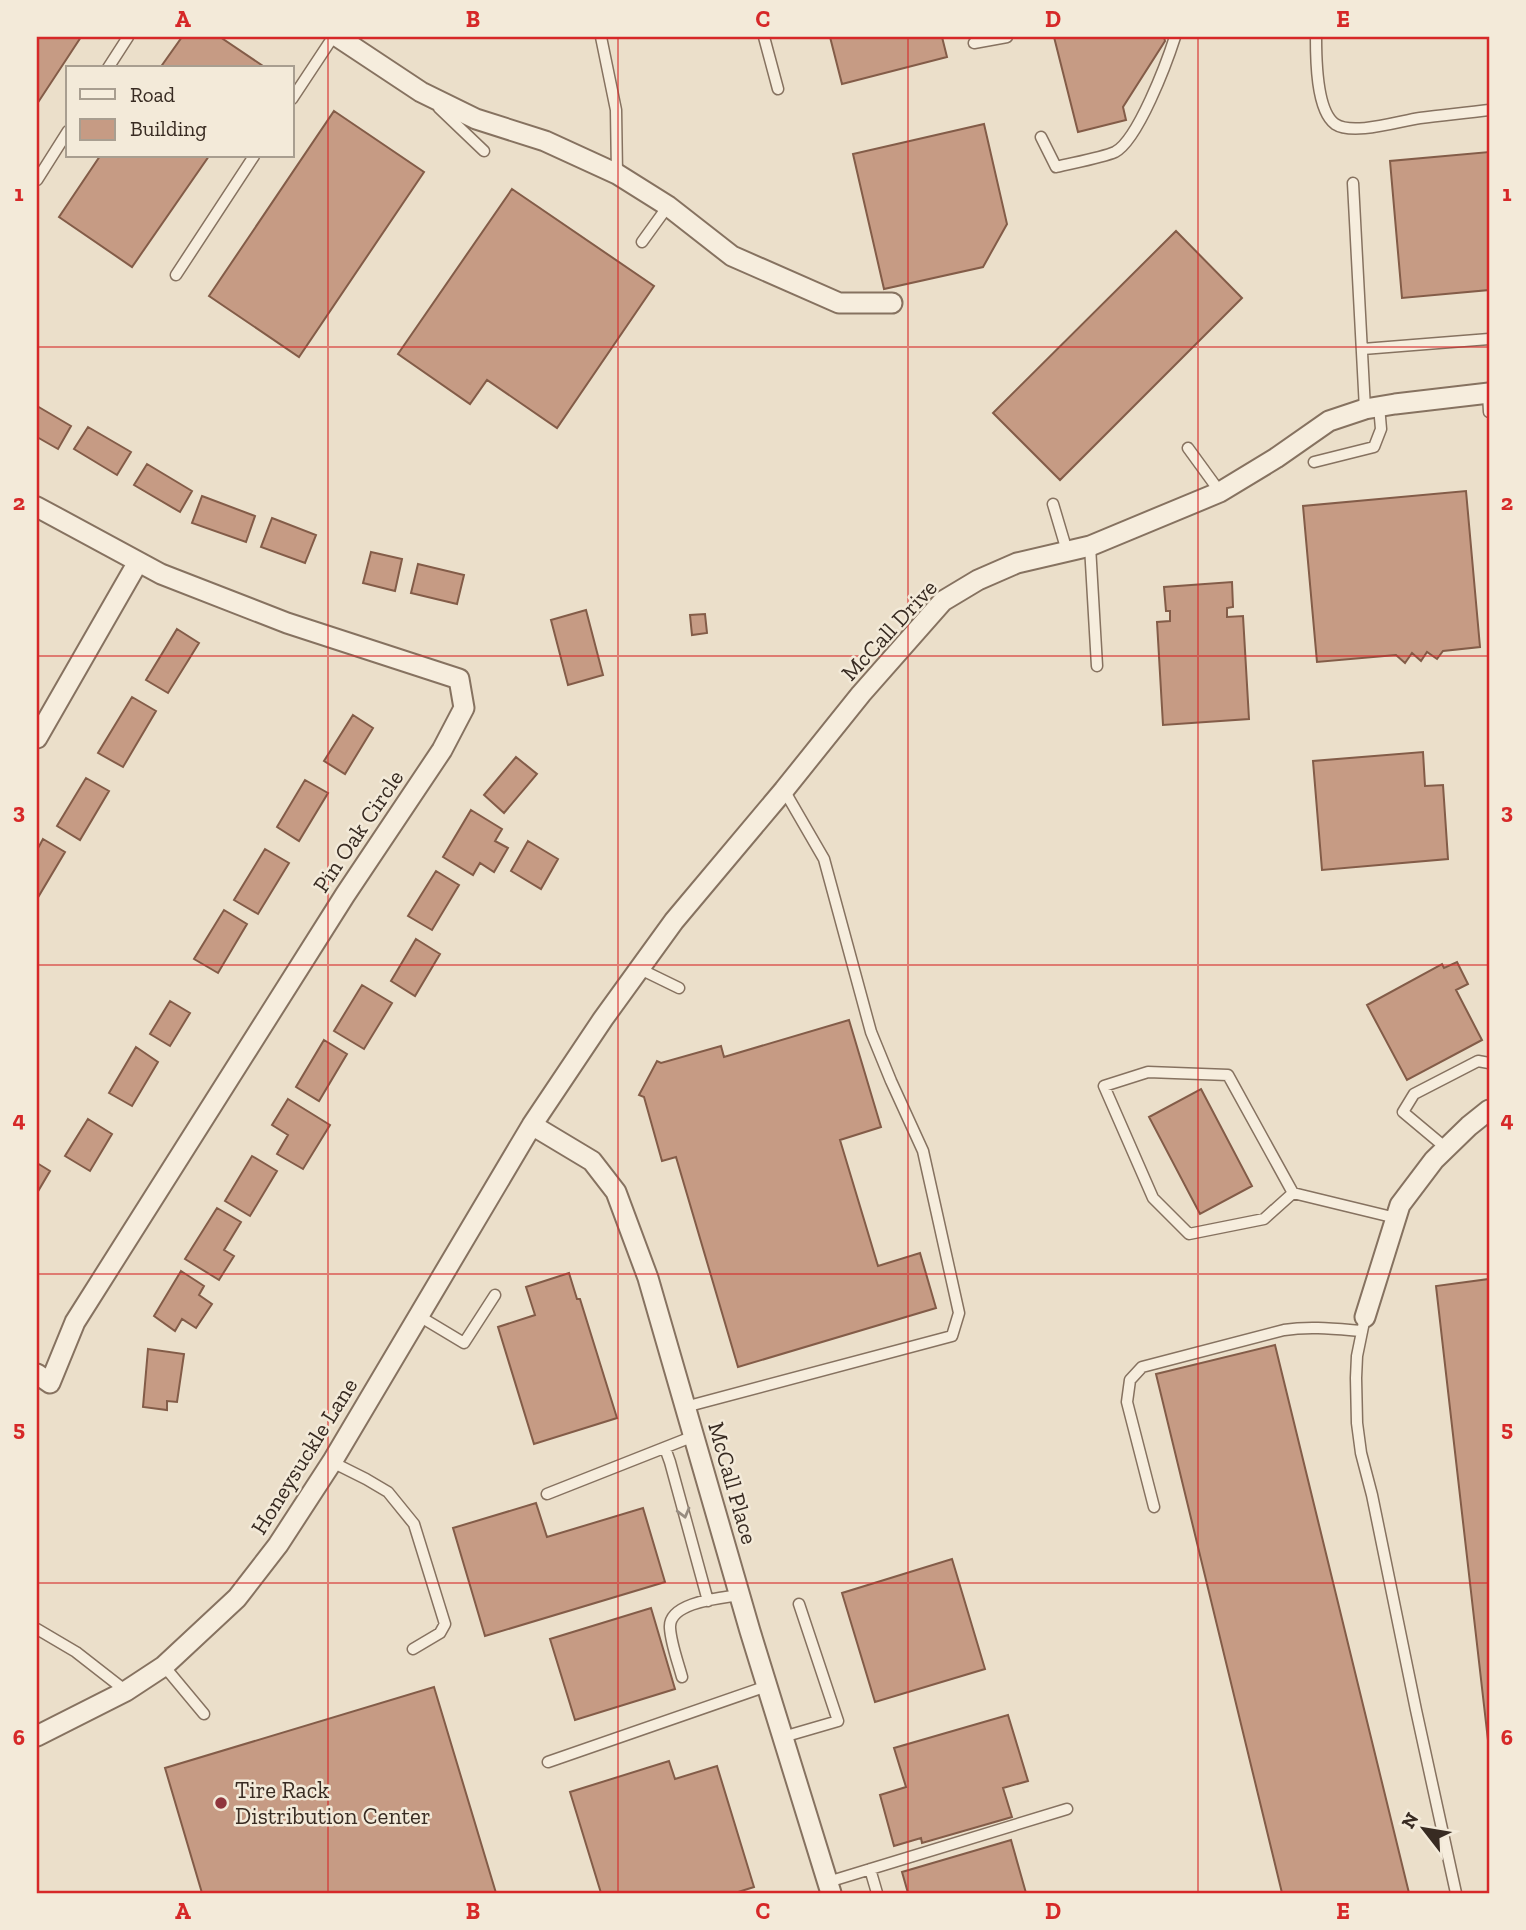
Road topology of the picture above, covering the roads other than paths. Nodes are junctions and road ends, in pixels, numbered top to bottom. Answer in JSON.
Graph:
{"nodes":[{"id":1,"x":128,"y":37,"type":"edge"},
{"id":2,"x":336,"y":37,"type":"edge"},
{"id":3,"x":601,"y":37,"type":"edge"},
{"id":4,"x":764,"y":37,"type":"edge"},
{"id":5,"x":1007,"y":37,"type":"edge"},
{"id":6,"x":1175,"y":37,"type":"edge"},
{"id":7,"x":1316,"y":37,"type":"edge"},
{"id":8,"x":974,"y":43,"type":"dead end"},
{"id":9,"x":109,"y":66,"type":"edge"},
{"id":10,"x":778,"y":89,"type":"dead end"},
{"id":11,"x":421,"y":92,"type":"junction"},
{"id":12,"x":294,"y":96,"type":"edge"},
{"id":13,"x":1489,"y":110,"type":"edge"},
{"id":14,"x":66,"y":134,"type":"edge"},
{"id":15,"x":1041,"y":137,"type":"dead end"},
{"id":16,"x":484,"y":151,"type":"dead end"},
{"id":17,"x":253,"y":158,"type":"edge"},
{"id":18,"x":617,"y":174,"type":"junction"},
{"id":19,"x":37,"y":180,"type":"edge"},
{"id":20,"x":1353,"y":183,"type":"dead end"},
{"id":21,"x":668,"y":206,"type":"junction"},
{"id":22,"x":642,"y":242,"type":"dead end"},
{"id":23,"x":176,"y":275,"type":"dead end"},
{"id":24,"x":892,"y":303,"type":"dead end"},
{"id":25,"x":1489,"y":339,"type":"edge"},
{"id":26,"x":1363,"y":349,"type":"junction"},
{"id":27,"x":1489,"y":399,"type":"edge"},
{"id":28,"x":1372,"y":408,"type":"junction"},
{"id":29,"x":1188,"y":448,"type":"dead end"},
{"id":30,"x":1314,"y":462,"type":"dead end"},
{"id":31,"x":1220,"y":492,"type":"junction"},
{"id":32,"x":1053,"y":504,"type":"dead end"},
{"id":33,"x":37,"y":508,"type":"edge"},
{"id":34,"x":1090,"y":546,"type":"junction"},
{"id":35,"x":1067,"y":551,"type":"junction"},
{"id":36,"x":138,"y":562,"type":"junction"},
{"id":37,"x":1097,"y":666,"type":"dead end"},
{"id":38,"x":37,"y":738,"type":"edge"},
{"id":39,"x":784,"y":790,"type":"junction"},
{"id":40,"x":640,"y":969,"type":"junction"},
{"id":41,"x":679,"y":988,"type":"dead end"},
{"id":42,"x":1489,"y":1063,"type":"edge"},
{"id":43,"x":1489,"y":1110,"type":"edge"},
{"id":44,"x":532,"y":1125,"type":"junction"},
{"id":45,"x":1446,"y":1148,"type":"junction"},
{"id":46,"x":1293,"y":1194,"type":"junction"},
{"id":47,"x":1396,"y":1219,"type":"junction"},
{"id":48,"x":495,"y":1295,"type":"dead end"},
{"id":49,"x":419,"y":1316,"type":"junction"},
{"id":50,"x":1363,"y":1324,"type":"junction"},
{"id":51,"x":37,"y":1374,"type":"edge"},
{"id":52,"x":685,"y":1407,"type":"junction"},
{"id":53,"x":694,"y":1436,"type":"junction"},
{"id":54,"x":665,"y":1448,"type":"junction"},
{"id":55,"x":332,"y":1462,"type":"junction"},
{"id":56,"x":547,"y":1494,"type":"dead end"},
{"id":57,"x":1154,"y":1507,"type":"dead end"},
{"id":58,"x":740,"y":1595,"type":"junction"},
{"id":59,"x":708,"y":1601,"type":"junction"},
{"id":60,"x":799,"y":1604,"type":"dead end"},
{"id":61,"x":37,"y":1629,"type":"edge"},
{"id":62,"x":413,"y":1649,"type":"dead end"},
{"id":63,"x":164,"y":1666,"type":"junction"},
{"id":64,"x":682,"y":1677,"type":"dead end"},
{"id":65,"x":767,"y":1686,"type":"junction"},
{"id":66,"x":126,"y":1691,"type":"junction"},
{"id":67,"x":204,"y":1714,"type":"dead end"},
{"id":68,"x":37,"y":1736,"type":"edge"},
{"id":69,"x":783,"y":1737,"type":"junction"},
{"id":70,"x":548,"y":1762,"type":"dead end"},
{"id":71,"x":1067,"y":1809,"type":"dead end"},
{"id":72,"x":870,"y":1869,"type":"junction"},
{"id":73,"x":829,"y":1888,"type":"edge"},
{"id":74,"x":877,"y":1893,"type":"edge"},
{"id":75,"x":1456,"y":1893,"type":"edge"}],
"edges":[{"from":1,"to":9,"type":"lane"},
{"from":2,"to":11,"type":"street"},
{"from":2,"to":12,"type":"lane"},
{"from":3,"to":18,"type":"lane"},
{"from":4,"to":10,"type":"lane"},
{"from":5,"to":8,"type":"lane"},
{"from":6,"to":15,"type":"lane"},
{"from":7,"to":13,"type":"lane"},
{"from":11,"to":16,"type":"lane"},
{"from":11,"to":18,"type":"street"},
{"from":14,"to":19,"type":"lane"},
{"from":17,"to":23,"type":"lane"},
{"from":18,"to":21,"type":"street"},
{"from":20,"to":26,"type":"lane"},
{"from":21,"to":22,"type":"lane"},
{"from":21,"to":24,"type":"street"},
{"from":25,"to":26,"type":"lane"},
{"from":26,"to":28,"type":"lane"},
{"from":27,"to":28,"type":"street","name":"McCall Drive"},
{"from":28,"to":30,"type":"lane"},
{"from":28,"to":31,"type":"street","name":"McCall Drive"},
{"from":29,"to":31,"type":"lane"},
{"from":31,"to":34,"type":"street","name":"McCall Drive"},
{"from":32,"to":35,"type":"lane"},
{"from":33,"to":36,"type":"street","name":"Pin Oak Circle"},
{"from":34,"to":35,"type":"street","name":"McCall Drive"},
{"from":34,"to":37,"type":"lane"},
{"from":35,"to":39,"type":"street","name":"McCall Drive"},
{"from":36,"to":38,"type":"street"},
{"from":36,"to":51,"type":"street","name":"Pin Oak Circle"},
{"from":39,"to":40,"type":"street","name":"McCall Drive"},
{"from":39,"to":52,"type":"lane"},
{"from":40,"to":41,"type":"lane"},
{"from":40,"to":44,"type":"street","name":"McCall Drive"},
{"from":42,"to":45,"type":"lane"},
{"from":43,"to":45,"type":"street"},
{"from":44,"to":49,"type":"street","name":"Honeysuckle Lane"},
{"from":44,"to":52,"type":"street","name":"McCall Place"},
{"from":45,"to":47,"type":"street"},
{"from":46,"to":46,"type":"lane"},
{"from":46,"to":47,"type":"lane"},
{"from":47,"to":50,"type":"street"},
{"from":48,"to":49,"type":"lane"},
{"from":49,"to":55,"type":"street","name":"Honeysuckle Lane"},
{"from":50,"to":57,"type":"lane"},
{"from":50,"to":75,"type":"lane"},
{"from":52,"to":53,"type":"street","name":"McCall Place"},
{"from":53,"to":54,"type":"lane"},
{"from":53,"to":58,"type":"street","name":"McCall Place"},
{"from":54,"to":56,"type":"lane"},
{"from":54,"to":59,"type":"lane","one_way":true},
{"from":55,"to":62,"type":"lane"},
{"from":55,"to":63,"type":"street","name":"Honeysuckle Lane"},
{"from":58,"to":59,"type":"lane"},
{"from":58,"to":65,"type":"street","name":"McCall Place"},
{"from":59,"to":64,"type":"lane"},
{"from":60,"to":69,"type":"lane"},
{"from":61,"to":66,"type":"lane"},
{"from":63,"to":66,"type":"street","name":"Honeysuckle Lane"},
{"from":63,"to":67,"type":"lane"},
{"from":65,"to":69,"type":"street","name":"McCall Place"},
{"from":65,"to":70,"type":"lane"},
{"from":66,"to":68,"type":"street","name":"Honeysuckle Lane"},
{"from":69,"to":73,"type":"street","name":"McCall Place"},
{"from":71,"to":72,"type":"lane"},
{"from":72,"to":73,"type":"lane"},
{"from":72,"to":74,"type":"lane"}]}
